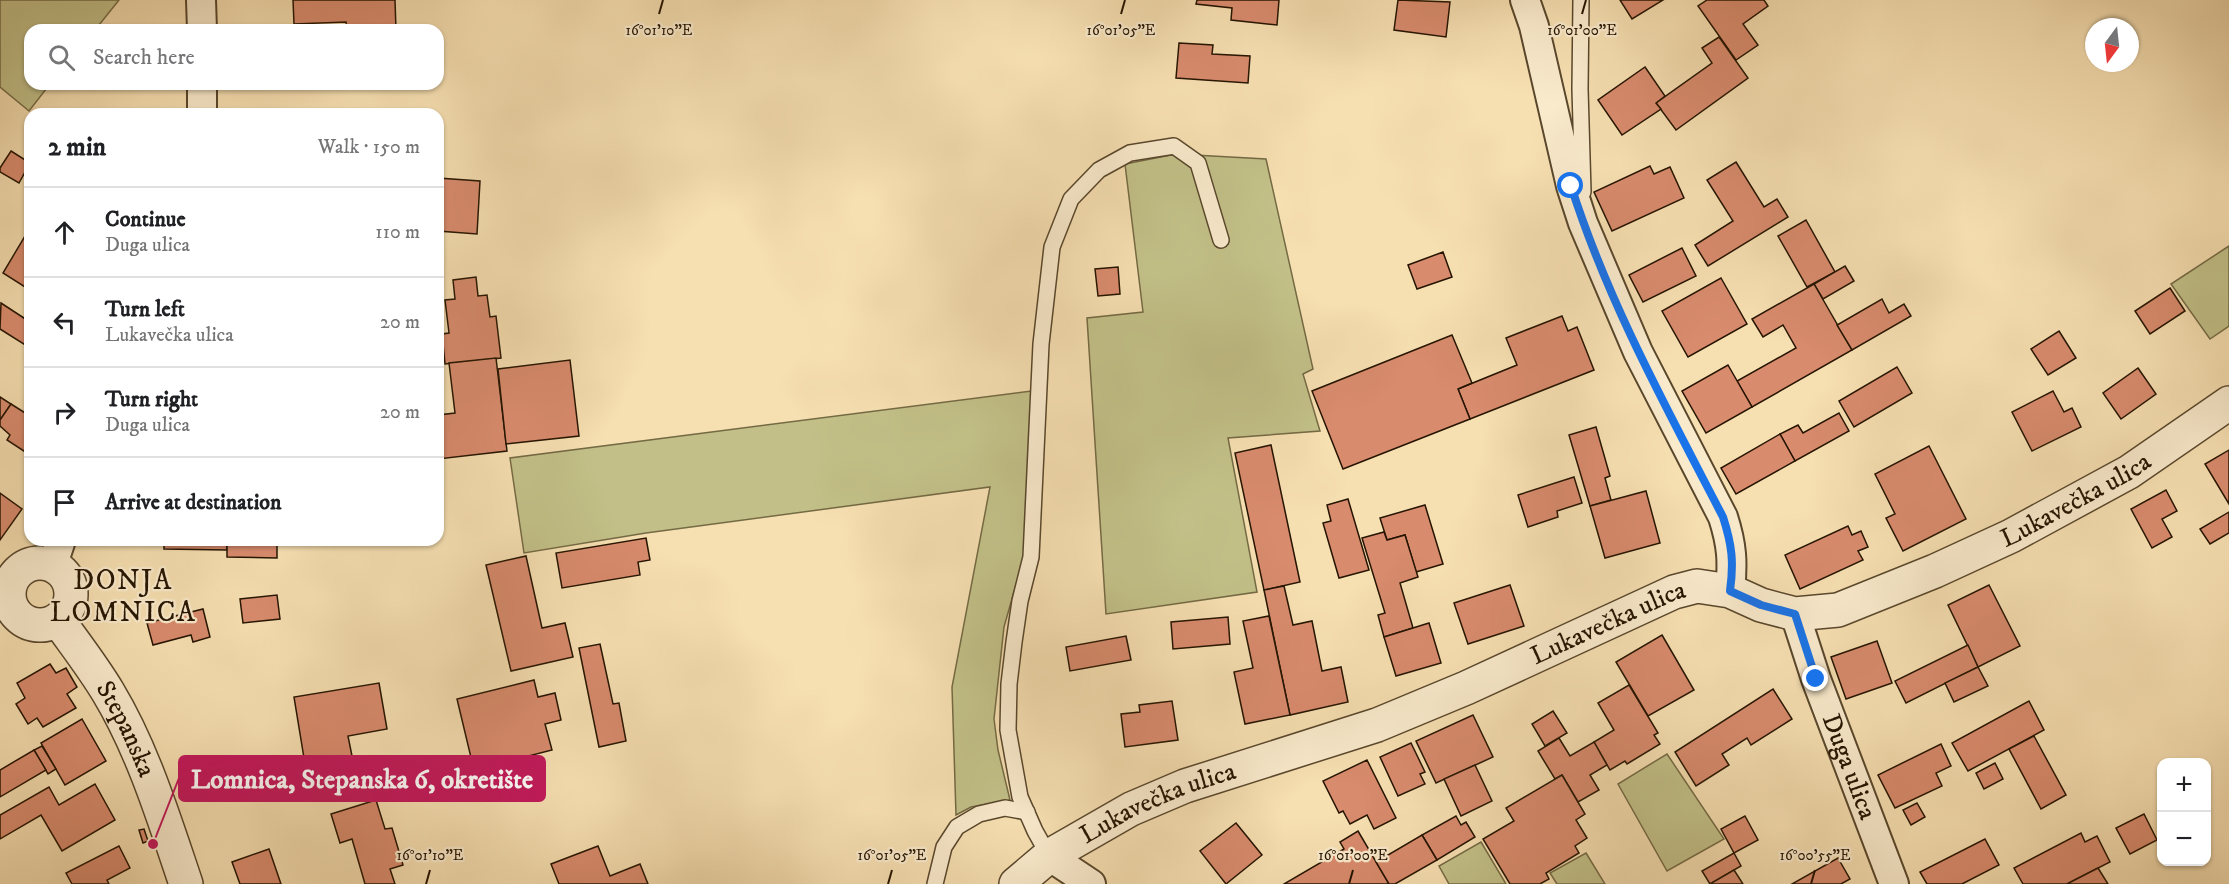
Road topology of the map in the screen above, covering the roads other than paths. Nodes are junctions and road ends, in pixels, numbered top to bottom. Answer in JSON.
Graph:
{"nodes":[{"id":1,"x":201,"y":0,"type":"edge"},
{"id":2,"x":1525,"y":0,"type":"edge"},
{"id":3,"x":1581,"y":0,"type":"edge"},
{"id":4,"x":202,"y":24,"type":"edge"},
{"id":5,"x":202,"y":90,"type":"edge"},
{"id":6,"x":202,"y":108,"type":"edge"},
{"id":7,"x":1583,"y":223,"type":"junction"},
{"id":8,"x":1221,"y":240,"type":"dead end"},
{"id":9,"x":2229,"y":403,"type":"edge"},
{"id":10,"x":57,"y":552,"type":"edge"},
{"id":11,"x":1730,"y":591,"type":"junction"},
{"id":12,"x":6,"y":613,"type":"edge"},
{"id":13,"x":1795,"y":614,"type":"junction"},
{"id":14,"x":58,"y":620,"type":"junction"},
{"id":15,"x":1027,"y":812,"type":"junction"},
{"id":16,"x":1050,"y":856,"type":"junction"},
{"id":17,"x":186,"y":884,"type":"edge"},
{"id":18,"x":935,"y":884,"type":"edge"},
{"id":19,"x":1016,"y":884,"type":"edge"},
{"id":20,"x":1091,"y":884,"type":"edge"},
{"id":21,"x":1894,"y":884,"type":"edge"}],
"edges":[{"from":1,"to":4,"type":"street"},
{"from":2,"to":7,"type":"street"},
{"from":3,"to":7,"type":"lane"},
{"from":5,"to":6,"type":"street"},
{"from":7,"to":11,"type":"street"},
{"from":8,"to":15,"type":"lane"},
{"from":9,"to":13,"type":"street","name":"Lukavečka ulica"},
{"from":10,"to":12,"type":"street"},
{"from":10,"to":14,"type":"street"},
{"from":11,"to":13,"type":"street","name":"Lukavečka ulica"},
{"from":11,"to":16,"type":"street","name":"Lukavečka ulica"},
{"from":12,"to":14,"type":"street"},
{"from":13,"to":21,"type":"street","name":"Duga ulica"},
{"from":14,"to":17,"type":"street","name":"Stepanska"},
{"from":15,"to":16,"type":"lane"},
{"from":15,"to":18,"type":"lane"},
{"from":16,"to":19,"type":"street","name":"Lukavečka ulica"},
{"from":16,"to":20,"type":"street"}]}
